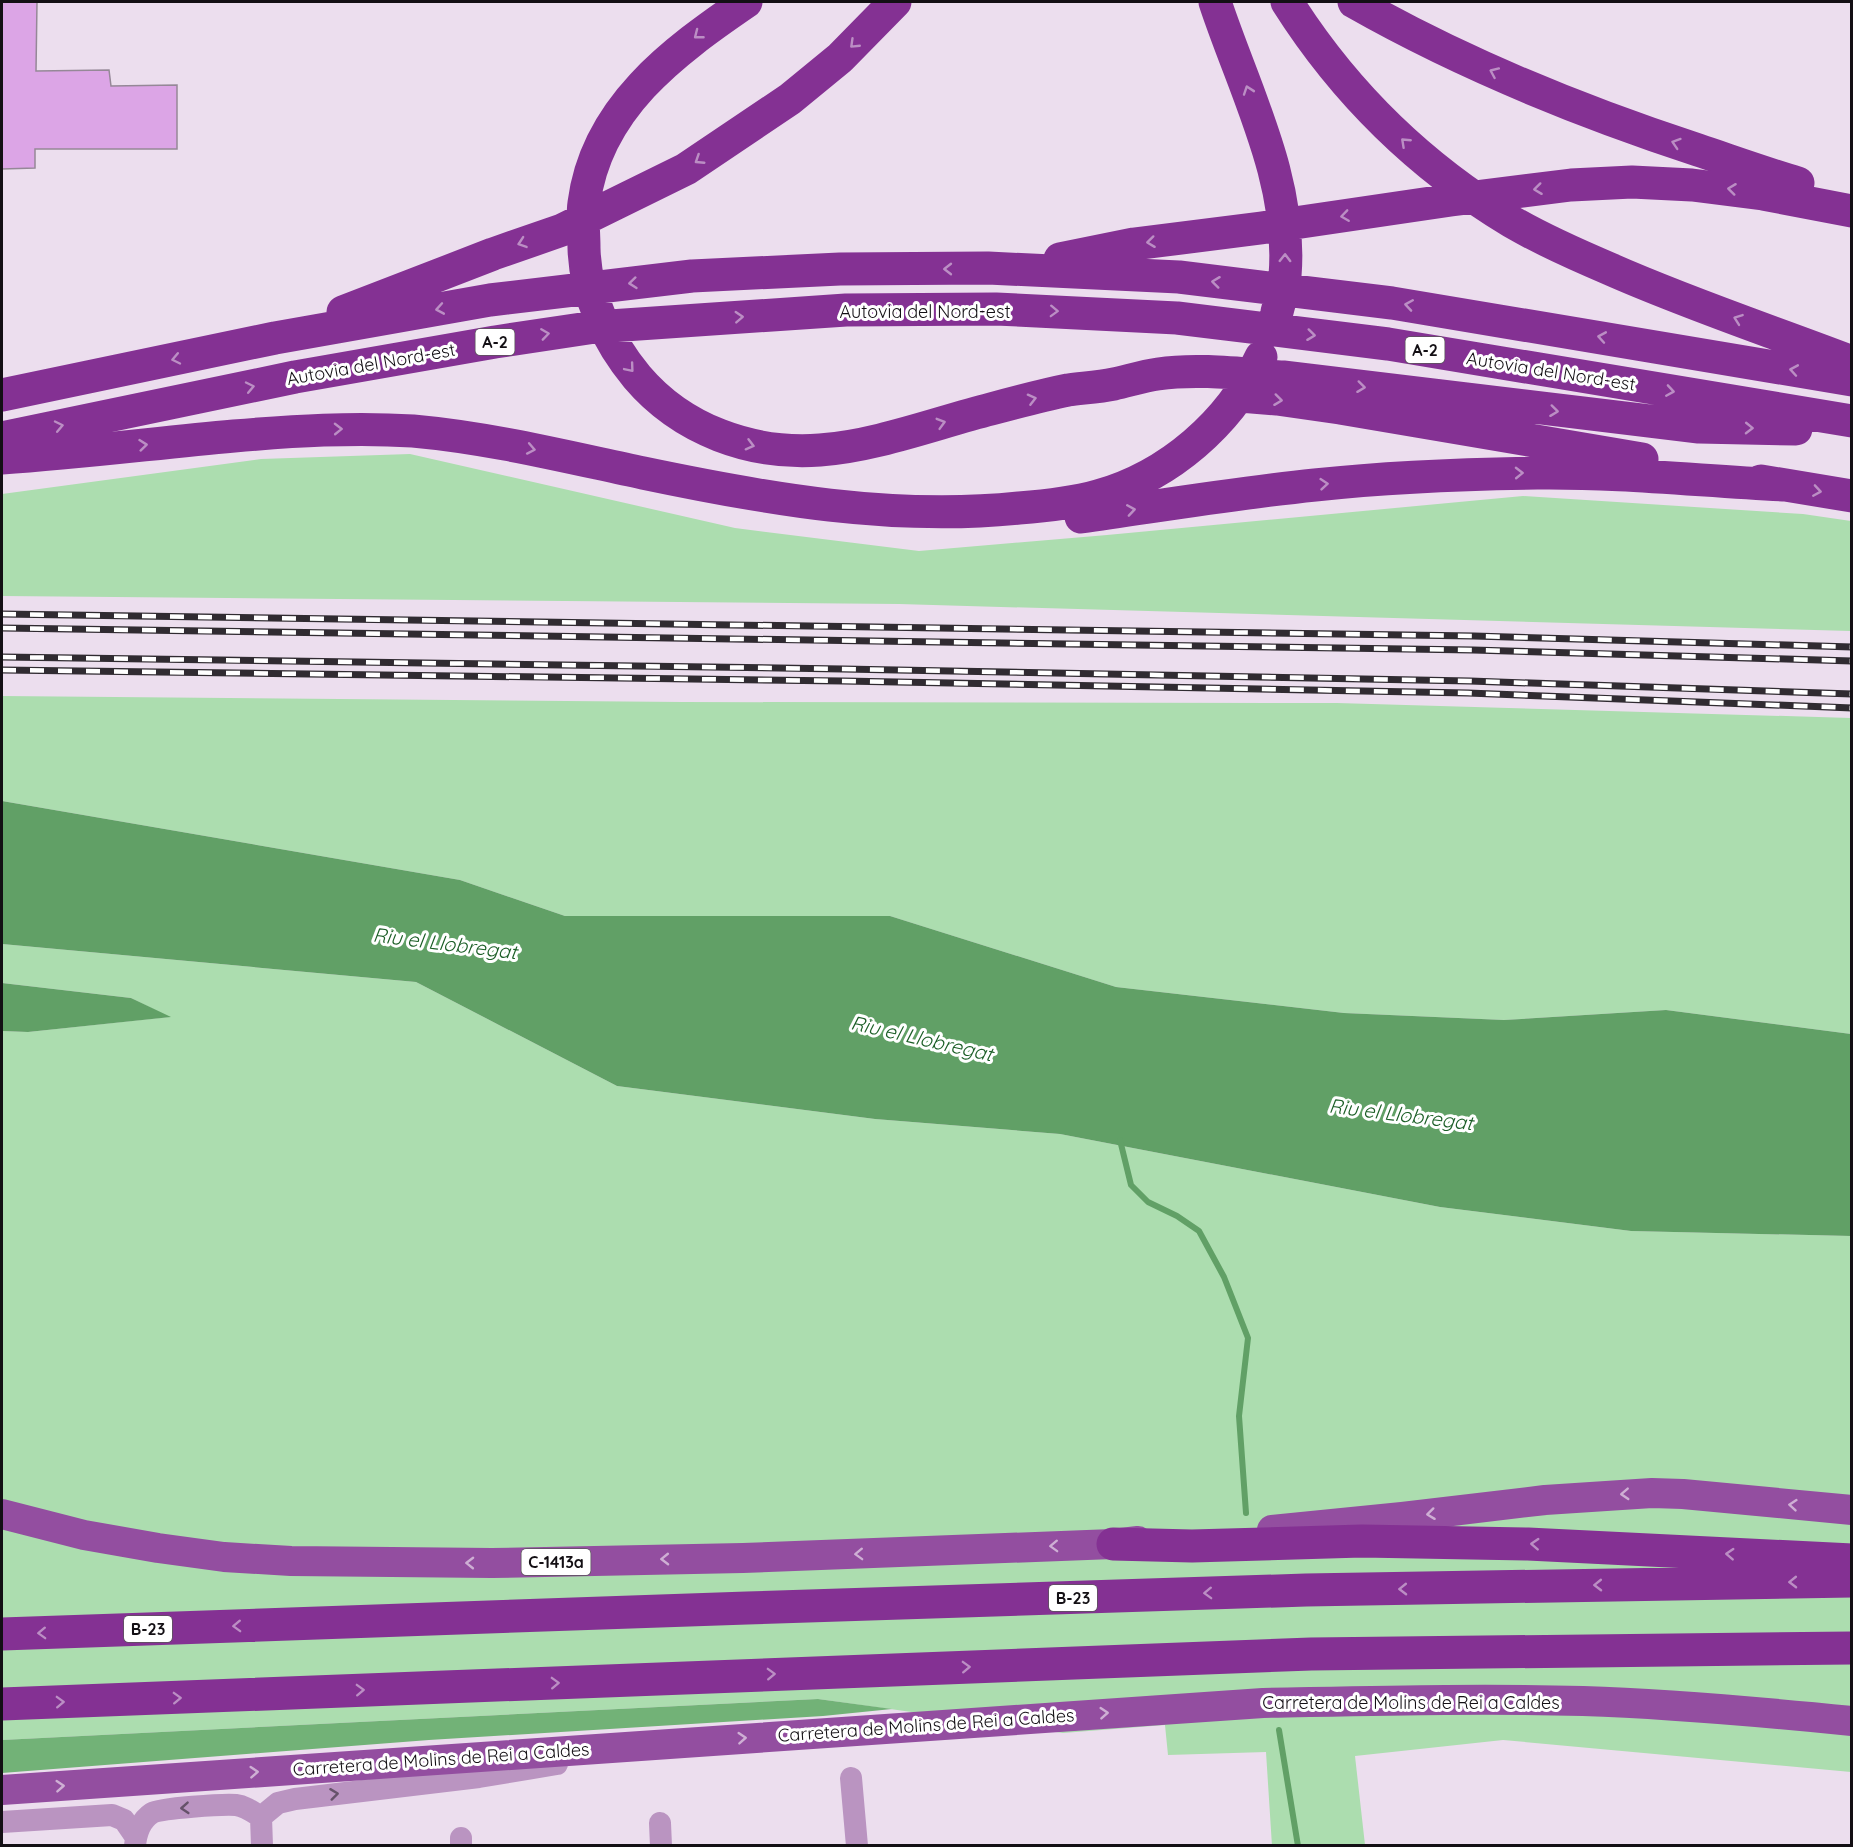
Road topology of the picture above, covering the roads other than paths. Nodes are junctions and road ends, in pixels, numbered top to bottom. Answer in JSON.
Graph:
{"nodes":[{"id":1,"x":746,"y":2,"type":"edge"},
{"id":2,"x":895,"y":2,"type":"edge"},
{"id":3,"x":1215,"y":2,"type":"edge"},
{"id":4,"x":1287,"y":2,"type":"edge"},
{"id":5,"x":1354,"y":2,"type":"edge"},
{"id":6,"x":1851,"y":199,"type":"edge"},
{"id":7,"x":1851,"y":211,"type":"edge"},
{"id":8,"x":1006,"y":269,"type":"junction"},
{"id":9,"x":275,"y":338,"type":"junction"},
{"id":10,"x":1851,"y":362,"type":"edge"},
{"id":11,"x":1851,"y":380,"type":"edge"},
{"id":12,"x":1116,"y":384,"type":"junction"},
{"id":13,"x":2,"y":395,"type":"edge"},
{"id":14,"x":1851,"y":421,"type":"edge"},
{"id":15,"x":1851,"y":428,"type":"edge"},
{"id":16,"x":2,"y":438,"type":"edge"},
{"id":17,"x":2,"y":458,"type":"edge"},
{"id":18,"x":639,"y":472,"type":"junction"},
{"id":19,"x":1783,"y":485,"type":"junction"},
{"id":20,"x":1851,"y":496,"type":"edge"},
{"id":21,"x":1851,"y":1510,"type":"edge"},
{"id":22,"x":2,"y":1514,"type":"edge"},
{"id":23,"x":1113,"y":1544,"type":"junction"},
{"id":24,"x":1851,"y":1560,"type":"edge"},
{"id":25,"x":1851,"y":1581,"type":"edge"},
{"id":26,"x":2,"y":1634,"type":"edge"},
{"id":27,"x":1851,"y":1648,"type":"edge"},
{"id":28,"x":2,"y":1704,"type":"edge"},
{"id":29,"x":1851,"y":1721,"type":"edge"},
{"id":30,"x":699,"y":1741,"type":"junction"},
{"id":31,"x":851,"y":1778,"type":"dead end"},
{"id":32,"x":2,"y":1790,"type":"edge"},
{"id":33,"x":261,"y":1817,"type":"junction"},
{"id":34,"x":2,"y":1822,"type":"edge"},
{"id":35,"x":660,"y":1823,"type":"dead end"},
{"id":36,"x":135,"y":1841,"type":"edge"},
{"id":37,"x":262,"y":1845,"type":"edge"},
{"id":38,"x":661,"y":1845,"type":"edge"},
{"id":39,"x":857,"y":1845,"type":"edge"}],
"edges":[{"from":1,"to":12,"type":"highway","one_way":true},
{"from":2,"to":9,"type":"highway","one_way":true},
{"from":18,"to":3,"type":"highway","one_way":true},
{"from":10,"to":4,"type":"highway","one_way":true},
{"from":6,"to":5,"type":"highway","one_way":true},
{"from":7,"to":8,"type":"highway","one_way":true},
{"from":8,"to":9,"type":"highway","number":"A-2","one_way":true},
{"from":11,"to":8,"type":"highway","number":"A-2","one_way":true},
{"from":9,"to":13,"type":"highway","number":"A-2","one_way":true},
{"from":12,"to":15,"type":"highway","one_way":true},
{"from":12,"to":19,"type":"highway","one_way":true},
{"from":16,"to":14,"type":"highway","name":"Autovia del Nord-est","number":"A-2","one_way":true},
{"from":17,"to":18,"type":"highway","one_way":true},
{"from":18,"to":19,"type":"highway","one_way":true},
{"from":19,"to":20,"type":"highway","one_way":true},
{"from":21,"to":23,"type":"main road","number":"C-1413a","one_way":true},
{"from":23,"to":22,"type":"main road","number":"C-1413a","one_way":true},
{"from":24,"to":23,"type":"highway","one_way":true},
{"from":25,"to":26,"type":"highway","number":"B-23","one_way":true},
{"from":28,"to":27,"type":"highway","one_way":true},
{"from":30,"to":29,"type":"main road","name":"Carretera de Molins de Rei a Caldes","one_way":true},
{"from":32,"to":30,"type":"main road","name":"Carretera de Molins de Rei a Caldes","one_way":true},
{"from":33,"to":30,"type":"street","one_way":true},
{"from":31,"to":39,"type":"street"},
{"from":33,"to":36,"type":"street","one_way":true},
{"from":33,"to":37,"type":"street"},
{"from":34,"to":36,"type":"street"},
{"from":35,"to":38,"type":"street"}]}
